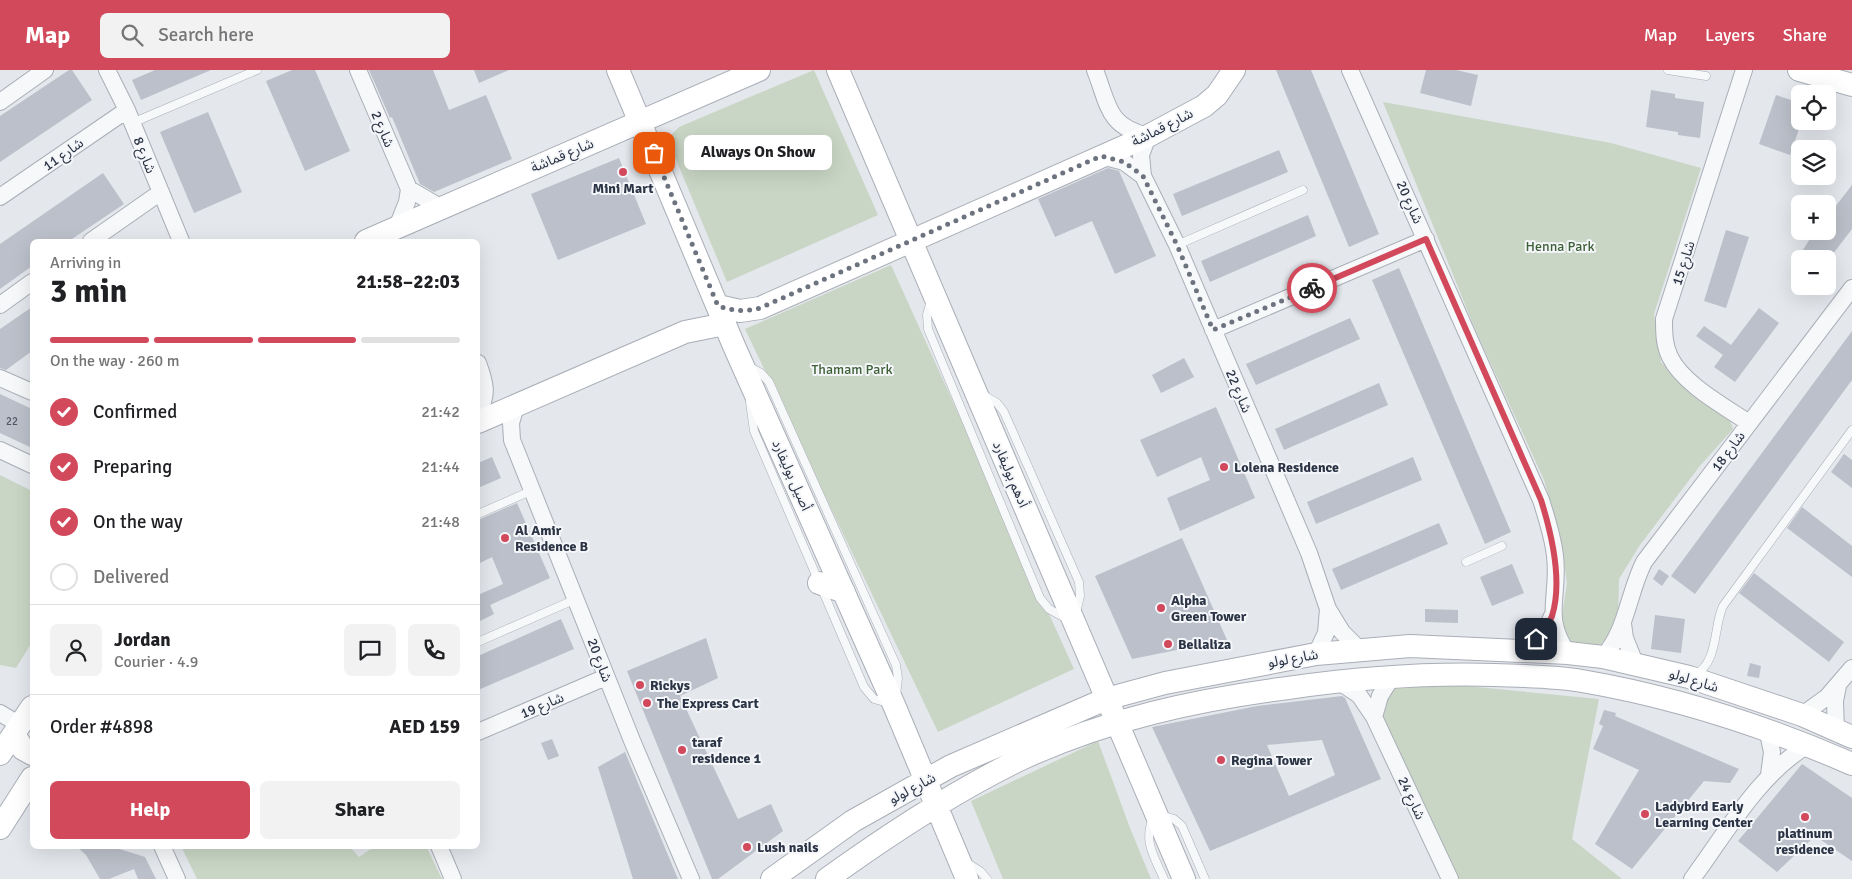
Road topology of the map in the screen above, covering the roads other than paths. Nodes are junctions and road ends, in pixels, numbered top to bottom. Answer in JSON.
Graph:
{"nodes":[{"id":1,"x":45,"y":70,"type":"edge"},
{"id":2,"x":106,"y":70,"type":"edge"},
{"id":3,"x":257,"y":70,"type":"edge"},
{"id":4,"x":358,"y":70,"type":"edge"},
{"id":5,"x":618,"y":70,"type":"edge"},
{"id":6,"x":759,"y":70,"type":"edge"},
{"id":7,"x":838,"y":70,"type":"edge"},
{"id":8,"x":1095,"y":70,"type":"edge"},
{"id":9,"x":1234,"y":70,"type":"edge"},
{"id":10,"x":1350,"y":70,"type":"edge"},
{"id":11,"x":1668,"y":70,"type":"edge"},
{"id":12,"x":1744,"y":70,"type":"edge"},
{"id":13,"x":1799,"y":70,"type":"edge"},
{"id":14,"x":1706,"y":76,"type":"dead end"},
{"id":15,"x":1852,"y":85,"type":"edge"},
{"id":16,"x":0,"y":102,"type":"edge"},
{"id":17,"x":129,"y":117,"type":"junction"},
{"id":18,"x":640,"y":122,"type":"junction"},
{"id":19,"x":1148,"y":136,"type":"junction"},
{"id":20,"x":1101,"y":156,"type":"junction"},
{"id":21,"x":1143,"y":176,"type":"junction"},
{"id":22,"x":409,"y":189,"type":"junction"},
{"id":23,"x":1304,"y":190,"type":"dead end"},
{"id":24,"x":161,"y":192,"type":"junction"},
{"id":25,"x":0,"y":197,"type":"edge"},
{"id":26,"x":440,"y":207,"type":"junction"},
{"id":27,"x":397,"y":227,"type":"junction"},
{"id":28,"x":94,"y":239,"type":"edge"},
{"id":29,"x":180,"y":239,"type":"edge"},
{"id":30,"x":370,"y":239,"type":"edge"},
{"id":31,"x":1426,"y":239,"type":"junction"},
{"id":32,"x":909,"y":240,"type":"junction"},
{"id":33,"x":1177,"y":245,"type":"junction"},
{"id":34,"x":30,"y":283,"type":"edge"},
{"id":35,"x":1852,"y":288,"type":"edge"},
{"id":36,"x":933,"y":296,"type":"junction"},
{"id":37,"x":0,"y":305,"type":"edge"},
{"id":38,"x":721,"y":315,"type":"junction"},
{"id":39,"x":1213,"y":330,"type":"junction"},
{"id":40,"x":743,"y":365,"type":"junction"},
{"id":41,"x":480,"y":369,"type":"edge"},
{"id":42,"x":0,"y":378,"type":"edge"},
{"id":43,"x":753,"y":387,"type":"junction"},
{"id":44,"x":30,"y":391,"type":"edge"},
{"id":45,"x":516,"y":406,"type":"junction"},
{"id":46,"x":480,"y":412,"type":"edge"},
{"id":47,"x":480,"y":418,"type":"edge"},
{"id":48,"x":480,"y":420,"type":"edge"},
{"id":49,"x":1749,"y":423,"type":"junction"},
{"id":50,"x":1852,"y":430,"type":"edge"},
{"id":51,"x":512,"y":440,"type":"junction"},
{"id":52,"x":0,"y":450,"type":"edge"},
{"id":53,"x":30,"y":464,"type":"edge"},
{"id":54,"x":533,"y":490,"type":"junction"},
{"id":55,"x":480,"y":513,"type":"edge"},
{"id":56,"x":1502,"y":546,"type":"dead end"},
{"id":57,"x":1466,"y":562,"type":"dead end"},
{"id":58,"x":819,"y":582,"type":"junction"},
{"id":59,"x":844,"y":592,"type":"junction"},
{"id":60,"x":576,"y":599,"type":"junction"},
{"id":61,"x":1328,"y":609,"type":"junction"},
{"id":62,"x":1552,"y":616,"type":"junction"},
{"id":63,"x":1074,"y":623,"type":"junction"},
{"id":64,"x":1623,"y":624,"type":"junction"},
{"id":65,"x":480,"y":641,"type":"edge"},
{"id":66,"x":1359,"y":649,"type":"junction"},
{"id":67,"x":1526,"y":652,"type":"junction"},
{"id":68,"x":1568,"y":653,"type":"junction"},
{"id":69,"x":1316,"y":654,"type":"junction"},
{"id":70,"x":1603,"y":657,"type":"junction"},
{"id":71,"x":1635,"y":663,"type":"junction"},
{"id":72,"x":1852,"y":668,"type":"edge"},
{"id":73,"x":606,"y":677,"type":"junction"},
{"id":74,"x":1392,"y":677,"type":"junction"},
{"id":75,"x":1689,"y":678,"type":"junction"},
{"id":76,"x":1338,"y":681,"type":"junction"},
{"id":77,"x":1838,"y":686,"type":"junction"},
{"id":78,"x":1106,"y":699,"type":"junction"},
{"id":79,"x":894,"y":705,"type":"junction"},
{"id":80,"x":0,"y":713,"type":"edge"},
{"id":81,"x":1802,"y":716,"type":"junction"},
{"id":82,"x":1374,"y":717,"type":"junction"},
{"id":83,"x":25,"y":722,"type":"edge"},
{"id":84,"x":1116,"y":722,"type":"junction"},
{"id":85,"x":1767,"y":729,"type":"junction"},
{"id":86,"x":480,"y":731,"type":"edge"},
{"id":87,"x":1844,"y":734,"type":"edge"},
{"id":88,"x":1808,"y":745,"type":"junction"},
{"id":89,"x":30,"y":753,"type":"edge"},
{"id":90,"x":0,"y":754,"type":"edge"},
{"id":91,"x":1852,"y":764,"type":"edge"},
{"id":92,"x":1769,"y":775,"type":"junction"},
{"id":93,"x":30,"y":781,"type":"edge"},
{"id":94,"x":925,"y":781,"type":"junction"},
{"id":95,"x":937,"y":806,"type":"junction"},
{"id":96,"x":1155,"y":813,"type":"junction"},
{"id":97,"x":0,"y":828,"type":"edge"},
{"id":98,"x":163,"y":849,"type":"edge"},
{"id":99,"x":440,"y":849,"type":"edge"},
{"id":100,"x":960,"y":869,"type":"edge"},
{"id":101,"x":177,"y":879,"type":"edge"},
{"id":102,"x":453,"y":879,"type":"edge"},
{"id":103,"x":691,"y":879,"type":"edge"},
{"id":104,"x":772,"y":879,"type":"edge"},
{"id":105,"x":826,"y":879,"type":"edge"},
{"id":106,"x":987,"y":879,"type":"edge"},
{"id":107,"x":1164,"y":879,"type":"edge"},
{"id":108,"x":1184,"y":879,"type":"edge"},
{"id":109,"x":1205,"y":879,"type":"edge"},
{"id":110,"x":1450,"y":879,"type":"edge"},
{"id":111,"x":1692,"y":879,"type":"edge"}],
"edges":[{"from":1,"to":16,"type":"street"},
{"from":2,"to":17,"type":"street","name":"شارع 8"},
{"from":3,"to":17,"type":"lane"},
{"from":4,"to":22,"type":"street","name":"شارع 2"},
{"from":5,"to":18,"type":"street","name":"أصيل بوليفارد"},
{"from":6,"to":18,"type":"street","name":"شارع قماشة"},
{"from":7,"to":32,"type":"street","name":"أدهم بوليفارد"},
{"from":8,"to":19,"type":"street"},
{"from":9,"to":19,"type":"street","name":"شارع قماشة"},
{"from":10,"to":31,"type":"street","name":"شارع 20"},
{"from":11,"to":14,"type":"lane"},
{"from":12,"to":49,"type":"street","name":"شارع 15"},
{"from":13,"to":15,"type":"street"},
{"from":17,"to":24,"type":"street","name":"شارع 8"},
{"from":17,"to":25,"type":"street","name":"شارع 11"},
{"from":18,"to":26,"type":"street","name":"شارع قماشة"},
{"from":18,"to":38,"type":"street","name":"أصيل بوليفارد"},
{"from":19,"to":20,"type":"street","name":"شارع قماشة"},
{"from":19,"to":21,"type":"street","name":"شارع 22"},
{"from":20,"to":21,"type":"street","name":"شارع 22"},
{"from":20,"to":32,"type":"street","name":"شارع قماشة"},
{"from":21,"to":33,"type":"street","name":"شارع 22"},
{"from":22,"to":26,"type":"street"},
{"from":22,"to":27,"type":"street"},
{"from":23,"to":33,"type":"lane"},
{"from":24,"to":28,"type":"street"},
{"from":24,"to":29,"type":"street","name":"شارع 8"},
{"from":26,"to":27,"type":"street","name":"شارع قماشة"},
{"from":27,"to":30,"type":"street","name":"شارع قماشة"},
{"from":31,"to":39,"type":"street"},
{"from":31,"to":62,"type":"street","name":"شارع 20"},
{"from":32,"to":36,"type":"street","name":"أدهم بوليفارد"},
{"from":32,"to":38,"type":"street","name":"شارع قماشة"},
{"from":33,"to":39,"type":"street","name":"شارع 22"},
{"from":34,"to":37,"type":"street"},
{"from":35,"to":49,"type":"street","name":"شارع 18"},
{"from":36,"to":63,"type":"street","name":"أدهم بوليفارد"},
{"from":36,"to":63,"type":"lane"},
{"from":38,"to":40,"type":"street","name":"أصيل بوليفارد"},
{"from":38,"to":45,"type":"street","name":"شارع قماشة"},
{"from":39,"to":61,"type":"street","name":"شارع 22"},
{"from":40,"to":43,"type":"street","name":"أصيل بوليفارد"},
{"from":40,"to":79,"type":"lane"},
{"from":41,"to":46,"type":"street"},
{"from":42,"to":44,"type":"street"},
{"from":43,"to":58,"type":"lane"},
{"from":43,"to":59,"type":"street","name":"أصيل بوليفارد"},
{"from":45,"to":47,"type":"street","name":"شارع قماشة"},
{"from":45,"to":51,"type":"street","name":"شارع 20"},
{"from":48,"to":51,"type":"street"},
{"from":49,"to":64,"type":"street","name":"شارع 18"},
{"from":50,"to":75,"type":"lane"},
{"from":51,"to":54,"type":"street","name":"شارع 20"},
{"from":52,"to":53,"type":"street"},
{"from":54,"to":55,"type":"lane"},
{"from":54,"to":60,"type":"street","name":"شارع 20"},
{"from":56,"to":57,"type":"lane"},
{"from":58,"to":59,"type":"street"},
{"from":58,"to":79,"type":"lane"},
{"from":59,"to":79,"type":"street","name":"أصيل بوليفارد"},
{"from":60,"to":65,"type":"lane"},
{"from":60,"to":73,"type":"street","name":"شارع 20"},
{"from":61,"to":66,"type":"street","name":"شارع 22"},
{"from":61,"to":69,"type":"street","name":"شارع 22"},
{"from":62,"to":67,"type":"street","name":"شارع 20"},
{"from":62,"to":68,"type":"street","name":"شارع 20"},
{"from":63,"to":78,"type":"street","name":"أدهم بوليفارد"},
{"from":64,"to":70,"type":"street","name":"شارع 18"},
{"from":64,"to":71,"type":"street","name":"شارع 18"},
{"from":66,"to":67,"type":"street","name":"شارع لولو"},
{"from":66,"to":69,"type":"street","name":"شارع لولو"},
{"from":67,"to":68,"type":"street","name":"شارع لولو"},
{"from":68,"to":70,"type":"street","name":"شارع لولو"},
{"from":69,"to":78,"type":"street","name":"شارع لولو"},
{"from":70,"to":71,"type":"street","name":"شارع لولو"},
{"from":71,"to":75,"type":"street","name":"شارع لولو"},
{"from":72,"to":77,"type":"street"},
{"from":73,"to":86,"type":"street","name":"شارع 19"},
{"from":73,"to":103,"type":"street","name":"شارع 20"},
{"from":74,"to":76,"type":"street","name":"شارع لولو"},
{"from":74,"to":82,"type":"street"},
{"from":74,"to":85,"type":"street","name":"شارع لولو"},
{"from":75,"to":81,"type":"street","name":"شارع لولو"},
{"from":76,"to":82,"type":"street","name":"شارع 24"},
{"from":76,"to":84,"type":"street","name":"شارع لولو"},
{"from":77,"to":81,"type":"street"},
{"from":77,"to":87,"type":"street"},
{"from":78,"to":84,"type":"street","name":"أدهم بوليفارد"},
{"from":78,"to":94,"type":"street","name":"شارع لولو"},
{"from":79,"to":94,"type":"street","name":"أصيل بوليفارد"},
{"from":80,"to":83,"type":"street"},
{"from":81,"to":87,"type":"street","name":"شارع لولو"},
{"from":82,"to":110,"type":"street","name":"شارع 24"},
{"from":83,"to":89,"type":"street"},
{"from":83,"to":90,"type":"street"},
{"from":84,"to":95,"type":"street","name":"شارع لولو"},
{"from":84,"to":96,"type":"street","name":"أدهم بوليفارد"},
{"from":85,"to":88,"type":"street","name":"شارع لولو"},
{"from":85,"to":92,"type":"street"},
{"from":88,"to":91,"type":"street","name":"شارع لولو"},
{"from":88,"to":92,"type":"street"},
{"from":92,"to":111,"type":"street"},
{"from":93,"to":97,"type":"street"},
{"from":94,"to":95,"type":"street","name":"أصيل بوليفارد"},
{"from":94,"to":104,"type":"street","name":"شارع لولو"},
{"from":95,"to":100,"type":"street","name":"أصيل بوليفارد"},
{"from":95,"to":105,"type":"street","name":"شارع لولو"},
{"from":96,"to":107,"type":"lane"},
{"from":96,"to":108,"type":"street","name":"أدهم بوليفارد"},
{"from":96,"to":109,"type":"lane"},
{"from":98,"to":101,"type":"street"},
{"from":99,"to":102,"type":"street"},
{"from":100,"to":106,"type":"lane"}]}
